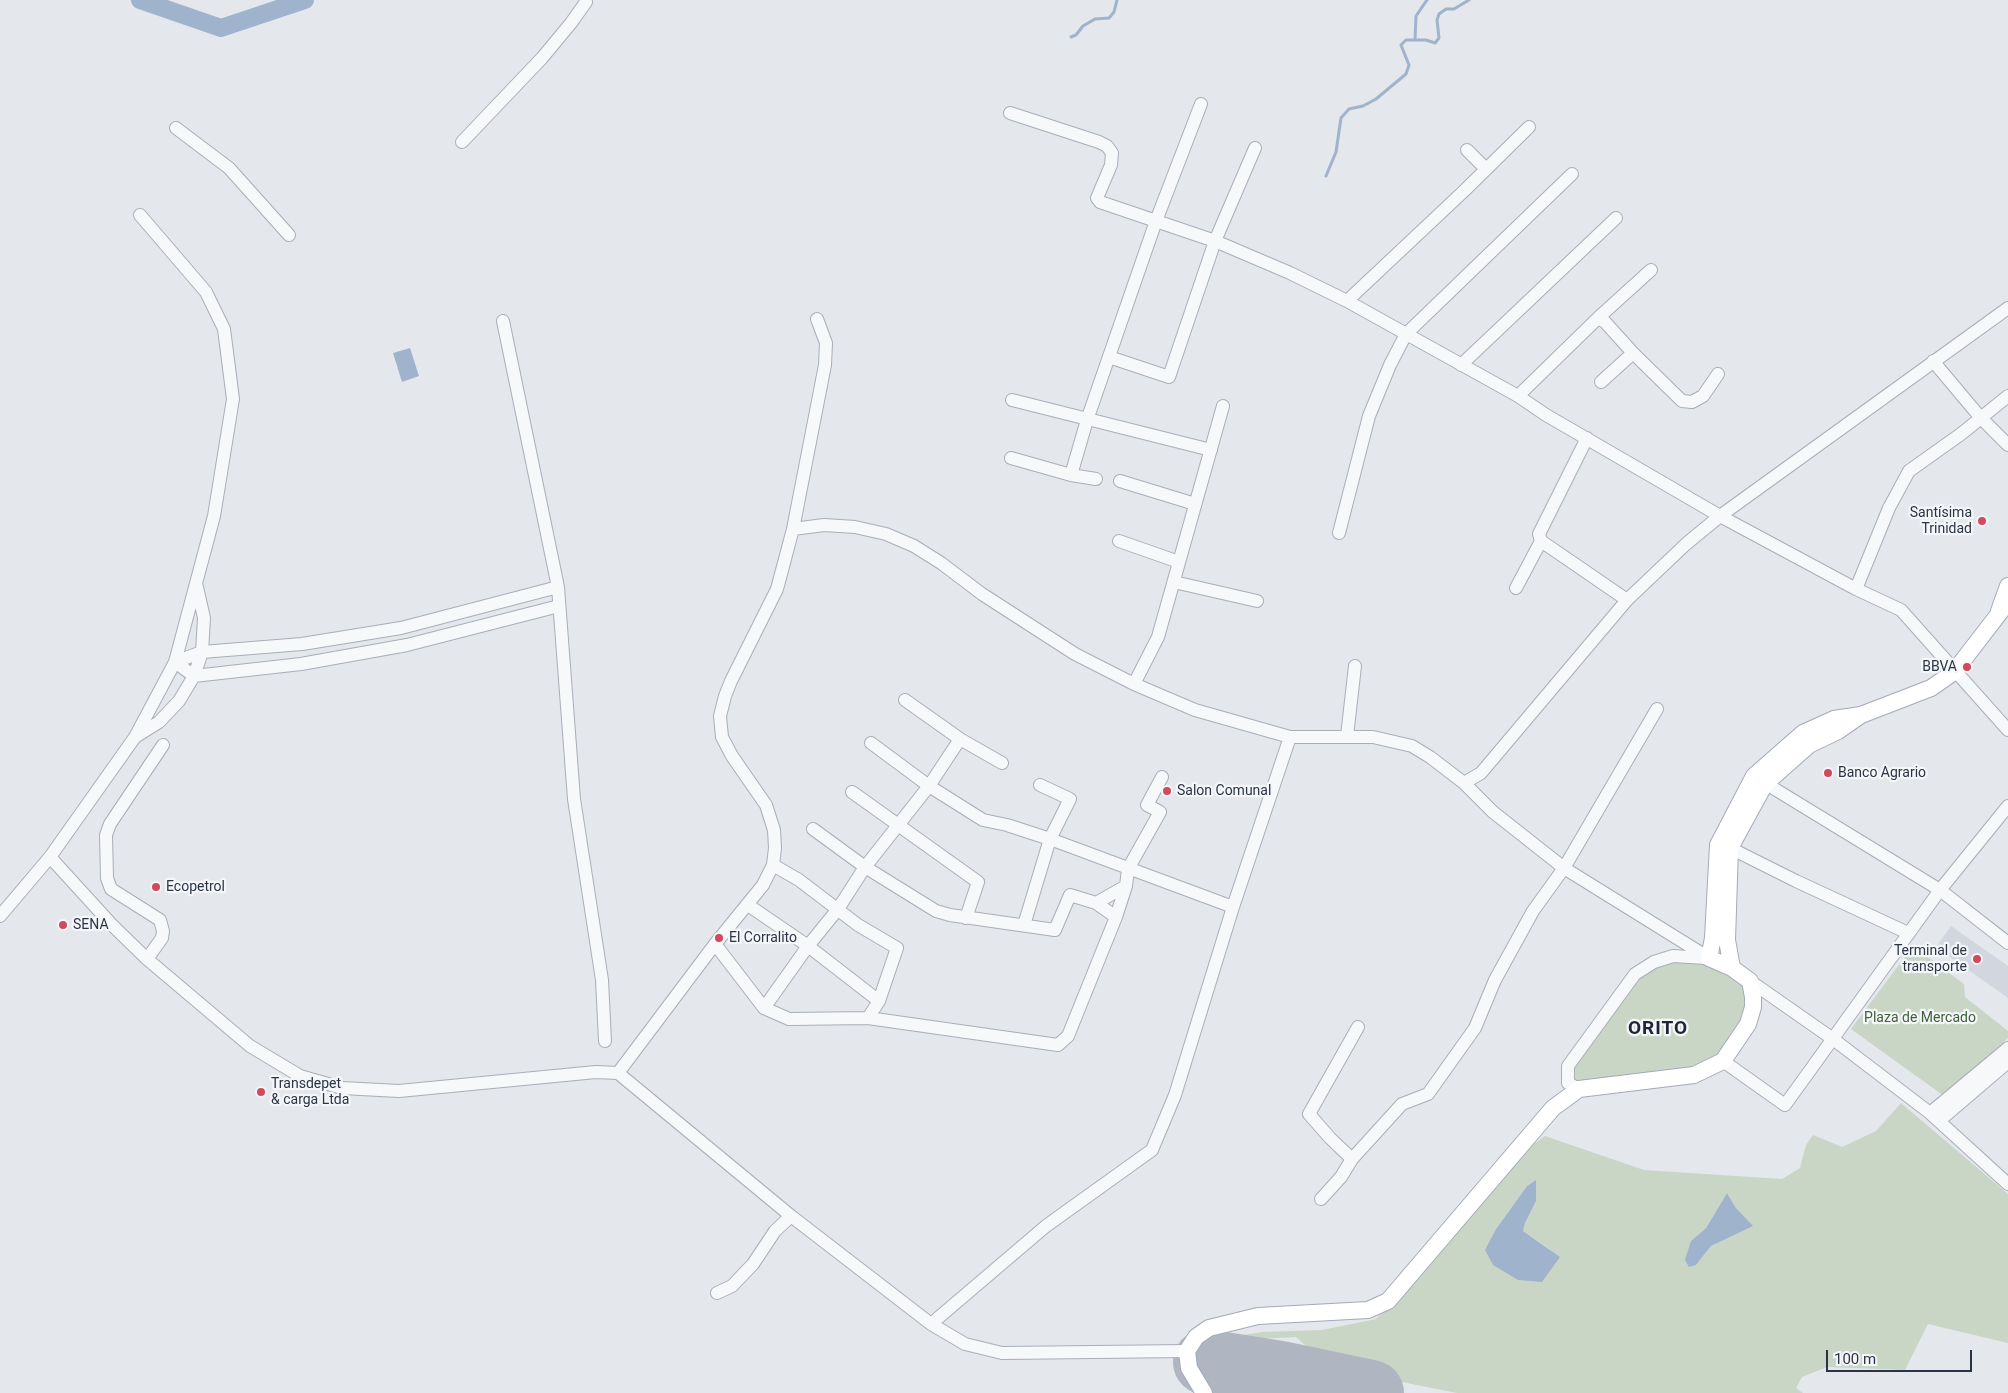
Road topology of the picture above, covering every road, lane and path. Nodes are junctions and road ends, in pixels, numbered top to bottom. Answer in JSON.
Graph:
{"nodes":[{"id":1,"x":586,"y":2,"type":"dead end"},
{"id":2,"x":1201,"y":104,"type":"dead end"},
{"id":3,"x":1010,"y":113,"type":"dead end"},
{"id":4,"x":1529,"y":127,"type":"dead end"},
{"id":5,"x":176,"y":128,"type":"dead end"},
{"id":6,"x":462,"y":142,"type":"dead end"},
{"id":7,"x":1255,"y":148,"type":"dead end"},
{"id":8,"x":1467,"y":150,"type":"dead end"},
{"id":9,"x":1486,"y":169,"type":"junction"},
{"id":10,"x":1572,"y":174,"type":"dead end"},
{"id":11,"x":140,"y":215,"type":"dead end"},
{"id":12,"x":1616,"y":218,"type":"dead end"},
{"id":13,"x":1156,"y":221,"type":"junction"},
{"id":14,"x":289,"y":235,"type":"dead end"},
{"id":15,"x":1215,"y":241,"type":"junction"},
{"id":16,"x":1651,"y":270,"type":"dead end"},
{"id":17,"x":1347,"y":301,"type":"junction"},
{"id":18,"x":2008,"y":308,"type":"edge"},
{"id":19,"x":1598,"y":318,"type":"junction"},
{"id":20,"x":817,"y":320,"type":"dead end"},
{"id":21,"x":502,"y":321,"type":"dead end"},
{"id":22,"x":1406,"y":334,"type":"junction"},
{"id":23,"x":1633,"y":353,"type":"junction"},
{"id":24,"x":1109,"y":357,"type":"junction"},
{"id":25,"x":1933,"y":361,"type":"junction"},
{"id":26,"x":1461,"y":365,"type":"junction"},
{"id":27,"x":1718,"y":374,"type":"dead end"},
{"id":28,"x":1601,"y":382,"type":"dead end"},
{"id":29,"x":1518,"y":396,"type":"junction"},
{"id":30,"x":2008,"y":396,"type":"edge"},
{"id":31,"x":1012,"y":400,"type":"dead end"},
{"id":32,"x":1223,"y":406,"type":"dead end"},
{"id":33,"x":1980,"y":417,"type":"junction"},
{"id":34,"x":1087,"y":420,"type":"junction"},
{"id":35,"x":1587,"y":438,"type":"junction"},
{"id":36,"x":2008,"y":445,"type":"edge"},
{"id":37,"x":1211,"y":450,"type":"junction"},
{"id":38,"x":1011,"y":458,"type":"dead end"},
{"id":39,"x":1071,"y":475,"type":"junction"},
{"id":40,"x":1096,"y":479,"type":"dead end"},
{"id":41,"x":1120,"y":481,"type":"dead end"},
{"id":42,"x":1196,"y":504,"type":"junction"},
{"id":43,"x":1720,"y":516,"type":"junction"},
{"id":44,"x":793,"y":529,"type":"junction"},
{"id":45,"x":1339,"y":533,"type":"dead end"},
{"id":46,"x":1119,"y":541,"type":"dead end"},
{"id":47,"x":1542,"y":541,"type":"junction"},
{"id":48,"x":1179,"y":562,"type":"junction"},
{"id":49,"x":1174,"y":582,"type":"junction"},
{"id":50,"x":197,"y":586,"type":"junction"},
{"id":51,"x":2008,"y":586,"type":"edge"},
{"id":52,"x":558,"y":587,"type":"junction"},
{"id":53,"x":1516,"y":588,"type":"dead end"},
{"id":54,"x":1856,"y":589,"type":"junction"},
{"id":55,"x":1627,"y":600,"type":"junction"},
{"id":56,"x":1257,"y":601,"type":"dead end"},
{"id":57,"x":559,"y":606,"type":"junction"},
{"id":58,"x":2003,"y":607,"type":"edge"},
{"id":59,"x":401,"y":628,"type":"junction"},
{"id":60,"x":407,"y":645,"type":"junction"},
{"id":61,"x":202,"y":652,"type":"junction"},
{"id":62,"x":175,"y":662,"type":"junction"},
{"id":63,"x":1355,"y":666,"type":"dead end"},
{"id":64,"x":1954,"y":672,"type":"junction"},
{"id":65,"x":194,"y":676,"type":"junction"},
{"id":66,"x":1134,"y":684,"type":"junction"},
{"id":67,"x":905,"y":700,"type":"dead end"},
{"id":68,"x":1657,"y":709,"type":"dead end"},
{"id":69,"x":2008,"y":730,"type":"edge"},
{"id":70,"x":1290,"y":736,"type":"junction"},
{"id":71,"x":1347,"y":736,"type":"junction"},
{"id":72,"x":135,"y":737,"type":"junction"},
{"id":73,"x":960,"y":739,"type":"junction"},
{"id":74,"x":871,"y":743,"type":"dead end"},
{"id":75,"x":163,"y":745,"type":"dead end"},
{"id":76,"x":1002,"y":763,"type":"dead end"},
{"id":77,"x":1162,"y":777,"type":"dead end"},
{"id":78,"x":1760,"y":780,"type":"junction"},
{"id":79,"x":1464,"y":783,"type":"junction"},
{"id":80,"x":1040,"y":785,"type":"dead end"},
{"id":81,"x":929,"y":786,"type":"junction"},
{"id":82,"x":852,"y":792,"type":"dead end"},
{"id":83,"x":2008,"y":806,"type":"edge"},
{"id":84,"x":898,"y":826,"type":"junction"},
{"id":85,"x":813,"y":829,"type":"dead end"},
{"id":86,"x":1050,"y":839,"type":"junction"},
{"id":87,"x":1730,"y":848,"type":"junction"},
{"id":88,"x":50,"y":857,"type":"junction"},
{"id":89,"x":773,"y":865,"type":"junction"},
{"id":90,"x":865,"y":867,"type":"junction"},
{"id":91,"x":1564,"y":868,"type":"junction"},
{"id":92,"x":1128,"y":869,"type":"junction"},
{"id":93,"x":1126,"y":886,"type":"junction"},
{"id":94,"x":1940,"y":890,"type":"junction"},
{"id":95,"x":1096,"y":903,"type":"junction"},
{"id":96,"x":748,"y":905,"type":"junction"},
{"id":97,"x":1233,"y":907,"type":"junction"},
{"id":98,"x":838,"y":909,"type":"junction"},
{"id":99,"x":0,"y":916,"type":"edge"},
{"id":100,"x":1116,"y":917,"type":"junction"},
{"id":101,"x":966,"y":918,"type":"junction"},
{"id":102,"x":1024,"y":925,"type":"junction"},
{"id":103,"x":1908,"y":933,"type":"junction"},
{"id":104,"x":715,"y":944,"type":"junction"},
{"id":105,"x":2008,"y":944,"type":"edge"},
{"id":106,"x":808,"y":946,"type":"junction"},
{"id":107,"x":1709,"y":958,"type":"junction"},
{"id":108,"x":147,"y":959,"type":"junction"},
{"id":109,"x":1732,"y":968,"type":"junction"},
{"id":110,"x":1750,"y":981,"type":"junction"},
{"id":111,"x":879,"y":1001,"type":"junction"},
{"id":112,"x":764,"y":1008,"type":"junction"},
{"id":113,"x":868,"y":1018,"type":"junction"},
{"id":114,"x":1358,"y":1027,"type":"dead end"},
{"id":115,"x":1833,"y":1038,"type":"junction"},
{"id":116,"x":605,"y":1041,"type":"dead end"},
{"id":117,"x":2008,"y":1048,"type":"edge"},
{"id":118,"x":1723,"y":1061,"type":"junction"},
{"id":119,"x":2008,"y":1062,"type":"edge"},
{"id":120,"x":618,"y":1073,"type":"junction"},
{"id":121,"x":1579,"y":1089,"type":"junction"},
{"id":122,"x":1934,"y":1117,"type":"junction"},
{"id":123,"x":1352,"y":1159,"type":"junction"},
{"id":124,"x":2008,"y":1184,"type":"edge"},
{"id":125,"x":1321,"y":1198,"type":"dead end"},
{"id":126,"x":791,"y":1216,"type":"junction"},
{"id":127,"x":717,"y":1293,"type":"dead end"},
{"id":128,"x":931,"y":1324,"type":"junction"},
{"id":129,"x":1187,"y":1351,"type":"junction"},
{"id":130,"x":1204,"y":1393,"type":"edge"}],
"edges":[{"from":1,"to":6,"type":"street"},
{"from":2,"to":13,"type":"street"},
{"from":3,"to":13,"type":"street"},
{"from":4,"to":9,"type":"street"},
{"from":5,"to":14,"type":"street"},
{"from":7,"to":15,"type":"street"},
{"from":8,"to":9,"type":"street"},
{"from":9,"to":17,"type":"street"},
{"from":10,"to":22,"type":"street"},
{"from":11,"to":50,"type":"street"},
{"from":12,"to":26,"type":"street"},
{"from":13,"to":15,"type":"street"},
{"from":13,"to":24,"type":"street"},
{"from":15,"to":17,"type":"street"},
{"from":15,"to":24,"type":"street"},
{"from":16,"to":19,"type":"street"},
{"from":17,"to":22,"type":"street"},
{"from":18,"to":25,"type":"street"},
{"from":19,"to":23,"type":"street"},
{"from":19,"to":29,"type":"street"},
{"from":20,"to":44,"type":"street"},
{"from":21,"to":52,"type":"street"},
{"from":22,"to":26,"type":"street"},
{"from":22,"to":45,"type":"street"},
{"from":23,"to":27,"type":"street"},
{"from":23,"to":28,"type":"street"},
{"from":24,"to":34,"type":"street"},
{"from":25,"to":33,"type":"street"},
{"from":25,"to":43,"type":"street"},
{"from":26,"to":29,"type":"street"},
{"from":29,"to":35,"type":"street"},
{"from":30,"to":33,"type":"street"},
{"from":31,"to":34,"type":"street"},
{"from":32,"to":37,"type":"street"},
{"from":33,"to":36,"type":"street"},
{"from":33,"to":54,"type":"street"},
{"from":34,"to":37,"type":"street"},
{"from":34,"to":39,"type":"street"},
{"from":35,"to":43,"type":"street"},
{"from":35,"to":47,"type":"street"},
{"from":37,"to":42,"type":"street"},
{"from":38,"to":39,"type":"street"},
{"from":39,"to":40,"type":"street"},
{"from":41,"to":42,"type":"street"},
{"from":42,"to":48,"type":"street"},
{"from":43,"to":54,"type":"street"},
{"from":43,"to":55,"type":"street"},
{"from":44,"to":66,"type":"street"},
{"from":44,"to":89,"type":"street"},
{"from":46,"to":48,"type":"street"},
{"from":47,"to":53,"type":"street"},
{"from":47,"to":55,"type":"street"},
{"from":48,"to":49,"type":"street"},
{"from":49,"to":56,"type":"street"},
{"from":49,"to":66,"type":"street"},
{"from":50,"to":61,"type":"street"},
{"from":50,"to":62,"type":"street"},
{"from":51,"to":58,"type":"main road"},
{"from":52,"to":57,"type":"street"},
{"from":52,"to":59,"type":"street"},
{"from":54,"to":64,"type":"street"},
{"from":55,"to":79,"type":"street"},
{"from":57,"to":60,"type":"street"},
{"from":57,"to":116,"type":"street"},
{"from":58,"to":64,"type":"main road"},
{"from":59,"to":60,"type":"street"},
{"from":59,"to":61,"type":"street"},
{"from":60,"to":65,"type":"street"},
{"from":61,"to":62,"type":"street"},
{"from":61,"to":65,"type":"street"},
{"from":62,"to":65,"type":"street"},
{"from":62,"to":72,"type":"street"},
{"from":63,"to":71,"type":"street"},
{"from":64,"to":69,"type":"street"},
{"from":64,"to":78,"type":"main road"},
{"from":65,"to":72,"type":"street"},
{"from":66,"to":70,"type":"street"},
{"from":67,"to":73,"type":"street"},
{"from":68,"to":91,"type":"street"},
{"from":70,"to":71,"type":"street"},
{"from":70,"to":97,"type":"street"},
{"from":71,"to":79,"type":"street"},
{"from":72,"to":88,"type":"street"},
{"from":73,"to":76,"type":"street"},
{"from":73,"to":81,"type":"street"},
{"from":74,"to":81,"type":"street"},
{"from":75,"to":108,"type":"street"},
{"from":77,"to":92,"type":"street"},
{"from":78,"to":87,"type":"main road"},
{"from":78,"to":94,"type":"street"},
{"from":78,"to":107,"type":"main road"},
{"from":79,"to":91,"type":"street"},
{"from":80,"to":86,"type":"street"},
{"from":81,"to":84,"type":"street"},
{"from":81,"to":86,"type":"street"},
{"from":82,"to":84,"type":"street"},
{"from":83,"to":94,"type":"street"},
{"from":84,"to":90,"type":"street"},
{"from":84,"to":101,"type":"street"},
{"from":85,"to":90,"type":"street"},
{"from":86,"to":92,"type":"street"},
{"from":86,"to":102,"type":"street"},
{"from":87,"to":103,"type":"street"},
{"from":87,"to":109,"type":"main road"},
{"from":88,"to":99,"type":"street"},
{"from":88,"to":108,"type":"street"},
{"from":89,"to":96,"type":"street"},
{"from":89,"to":98,"type":"street"},
{"from":90,"to":98,"type":"street"},
{"from":90,"to":101,"type":"street"},
{"from":91,"to":107,"type":"street"},
{"from":91,"to":123,"type":"street"},
{"from":92,"to":93,"type":"street"},
{"from":92,"to":97,"type":"street"},
{"from":93,"to":95,"type":"street"},
{"from":93,"to":100,"type":"street"},
{"from":94,"to":103,"type":"street"},
{"from":94,"to":105,"type":"street"},
{"from":95,"to":100,"type":"street"},
{"from":95,"to":102,"type":"street"},
{"from":96,"to":104,"type":"street"},
{"from":96,"to":106,"type":"street"},
{"from":97,"to":128,"type":"street"},
{"from":98,"to":106,"type":"street"},
{"from":98,"to":111,"type":"street"},
{"from":100,"to":113,"type":"street"},
{"from":101,"to":102,"type":"street"},
{"from":103,"to":115,"type":"street"},
{"from":104,"to":112,"type":"street"},
{"from":104,"to":120,"type":"street"},
{"from":106,"to":111,"type":"street"},
{"from":106,"to":112,"type":"street"},
{"from":107,"to":109,"type":"main road"},
{"from":107,"to":121,"type":"street"},
{"from":108,"to":120,"type":"street"},
{"from":109,"to":110,"type":"main road"},
{"from":110,"to":115,"type":"street"},
{"from":110,"to":118,"type":"main road"},
{"from":111,"to":113,"type":"street"},
{"from":112,"to":113,"type":"street"},
{"from":114,"to":123,"type":"street"},
{"from":115,"to":118,"type":"street"},
{"from":115,"to":122,"type":"street"},
{"from":117,"to":122,"type":"street"},
{"from":118,"to":121,"type":"main road"},
{"from":119,"to":122,"type":"street"},
{"from":120,"to":126,"type":"street"},
{"from":121,"to":129,"type":"main road"},
{"from":122,"to":124,"type":"street"},
{"from":123,"to":125,"type":"street"},
{"from":126,"to":127,"type":"street"},
{"from":126,"to":128,"type":"street"},
{"from":128,"to":129,"type":"street"},
{"from":129,"to":130,"type":"main road"}]}
